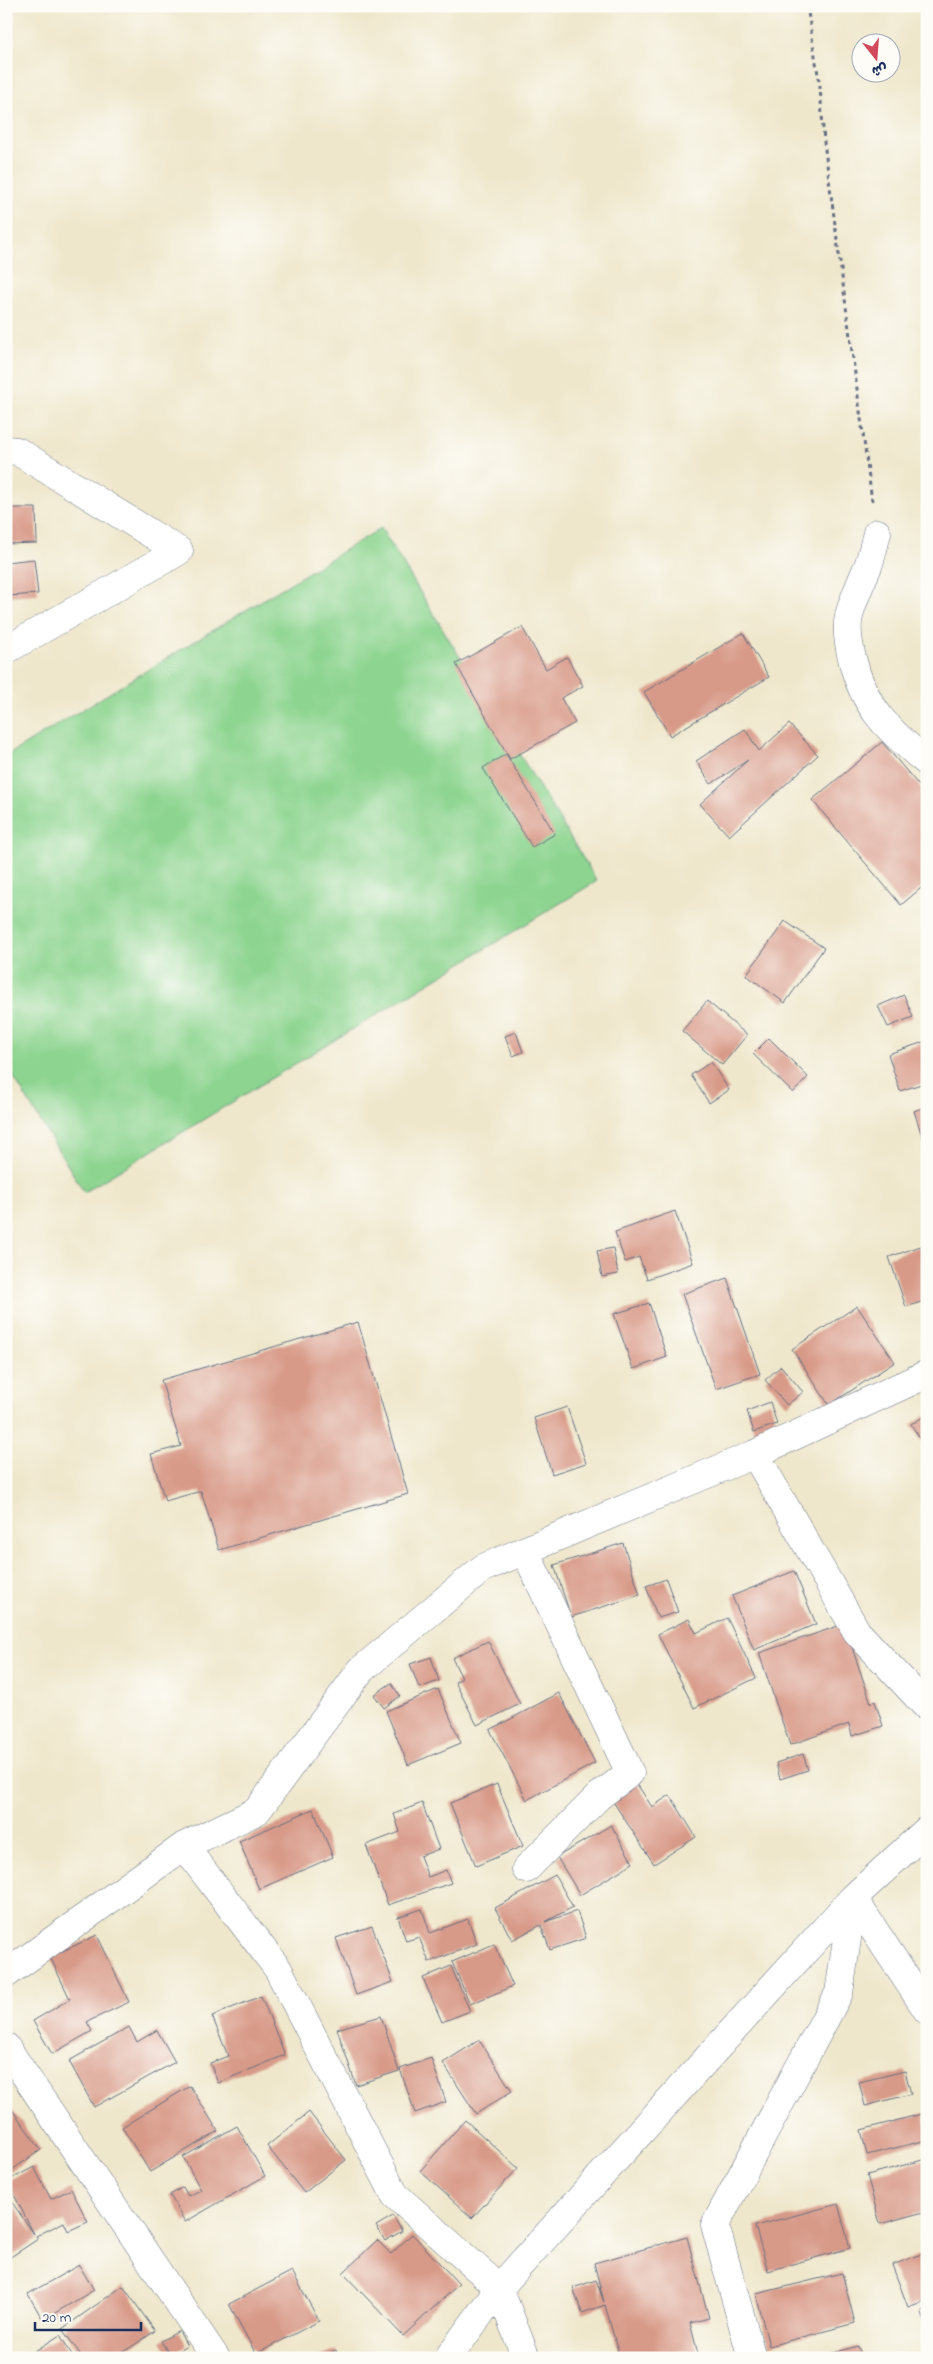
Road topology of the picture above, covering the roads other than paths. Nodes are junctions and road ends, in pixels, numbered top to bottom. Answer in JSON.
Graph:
{"nodes":[{"id":1,"x":6,"y":450,"type":"edge"},
{"id":2,"x":877,"y":532,"type":"road end"},
{"id":3,"x":6,"y":650,"type":"edge"},
{"id":4,"x":927,"y":762,"type":"edge"},
{"id":5,"x":927,"y":1374,"type":"edge"},
{"id":6,"x":755,"y":1454,"type":"junction"},
{"id":7,"x":525,"y":1550,"type":"junction"},
{"id":8,"x":927,"y":1707,"type":"edge"},
{"id":9,"x":927,"y":1830,"type":"edge"},
{"id":10,"x":184,"y":1846,"type":"junction"},
{"id":11,"x":526,"y":1869,"type":"dead end"},
{"id":12,"x":853,"y":1898,"type":"junction"},
{"id":13,"x":6,"y":1974,"type":"edge"},
{"id":14,"x":927,"y":2010,"type":"edge"},
{"id":15,"x":6,"y":2047,"type":"edge"},
{"id":16,"x":499,"y":2288,"type":"junction"},
{"id":17,"x":216,"y":2358,"type":"edge"},
{"id":18,"x":448,"y":2358,"type":"edge"},
{"id":19,"x":526,"y":2358,"type":"edge"},
{"id":20,"x":752,"y":2358,"type":"edge"}],
"edges":[{"from":1,"to":3,"type":"street"},
{"from":2,"to":4,"type":"street"},
{"from":5,"to":6,"type":"street"},
{"from":6,"to":7,"type":"street"},
{"from":6,"to":8,"type":"street"},
{"from":7,"to":10,"type":"street"},
{"from":7,"to":11,"type":"street"},
{"from":9,"to":12,"type":"street"},
{"from":10,"to":13,"type":"street"},
{"from":10,"to":16,"type":"street"},
{"from":12,"to":14,"type":"street"},
{"from":12,"to":16,"type":"street"},
{"from":12,"to":20,"type":"street"},
{"from":15,"to":17,"type":"street"},
{"from":16,"to":18,"type":"street"},
{"from":16,"to":19,"type":"street"}]}
